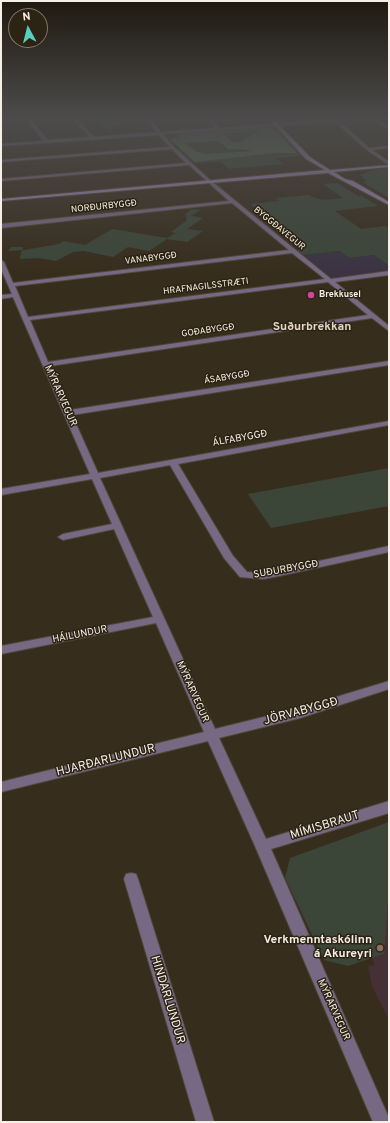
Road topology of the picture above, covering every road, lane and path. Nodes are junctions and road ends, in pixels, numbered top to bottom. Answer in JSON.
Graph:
{"nodes":[{"id":1,"x":114,"y":170,"type":"edge"},
{"id":2,"x":196,"y":170,"type":"edge"},
{"id":3,"x":337,"y":170,"type":"edge"},
{"id":4,"x":331,"y":171,"type":"junction"},
{"id":5,"x":1,"y":180,"type":"edge"},
{"id":6,"x":208,"y":182,"type":"junction"},
{"id":7,"x":1,"y":201,"type":"edge"},
{"id":8,"x":232,"y":202,"type":"junction"},
{"id":9,"x":389,"y":204,"type":"edge"},
{"id":10,"x":1,"y":226,"type":"edge"},
{"id":11,"x":292,"y":251,"type":"junction"},
{"id":12,"x":1,"y":262,"type":"edge"},
{"id":13,"x":389,"y":273,"type":"edge"},
{"id":14,"x":328,"y":281,"type":"junction"},
{"id":15,"x":11,"y":285,"type":"junction"},
{"id":16,"x":16,"y":295,"type":"junction"},
{"id":17,"x":1,"y":297,"type":"edge"},
{"id":18,"x":373,"y":316,"type":"junction"},
{"id":19,"x":26,"y":319,"type":"junction"},
{"id":20,"x":389,"y":329,"type":"edge"},
{"id":21,"x":389,"y":363,"type":"edge"},
{"id":22,"x":46,"y":364,"type":"junction"},
{"id":23,"x":67,"y":413,"type":"junction"},
{"id":24,"x":389,"y":423,"type":"edge"},
{"id":25,"x":173,"y":462,"type":"junction"},
{"id":26,"x":95,"y":476,"type":"junction"},
{"id":27,"x":1,"y":492,"type":"edge"},
{"id":28,"x":118,"y":526,"type":"junction"},
{"id":29,"x":63,"y":537,"type":"dead end"},
{"id":30,"x":389,"y":549,"type":"edge"},
{"id":31,"x":160,"y":619,"type":"junction"},
{"id":32,"x":1,"y":650,"type":"edge"},
{"id":33,"x":389,"y":685,"type":"edge"},
{"id":34,"x":212,"y":735,"type":"junction"},
{"id":35,"x":1,"y":786,"type":"edge"},
{"id":36,"x":389,"y":807,"type":"edge"},
{"id":37,"x":262,"y":846,"type":"junction"},
{"id":38,"x":131,"y":879,"type":"dead end"},
{"id":39,"x":205,"y":1122,"type":"edge"},
{"id":40,"x":382,"y":1122,"type":"edge"}],
"edges":[{"from":1,"to":5,"type":"street"},
{"from":2,"to":6,"type":"street","name":"BYGGÐAVEGUR"},
{"from":3,"to":4,"type":"main road"},
{"from":4,"to":6,"type":"main road"},
{"from":4,"to":9,"type":"main road"},
{"from":6,"to":7,"type":"main road"},
{"from":6,"to":8,"type":"street","name":"BYGGÐAVEGUR"},
{"from":8,"to":10,"type":"street","name":"NORÐURBYGGÐ"},
{"from":8,"to":11,"type":"street","name":"BYGGÐAVEGUR"},
{"from":11,"to":14,"type":"street","name":"BYGGÐAVEGUR"},
{"from":11,"to":15,"type":"street","name":"VANABYGGÐ"},
{"from":12,"to":15,"type":"street","name":"MÝRARVEGUR"},
{"from":13,"to":14,"type":"street","name":"HRAFNAGILSSTRÆTI"},
{"from":14,"to":18,"type":"street","name":"BYGGÐAVEGUR"},
{"from":14,"to":19,"type":"street","name":"HRAFNAGILSSTRÆTI"},
{"from":15,"to":16,"type":"street","name":"MÝRARVEGUR"},
{"from":16,"to":17,"type":"street"},
{"from":16,"to":19,"type":"street","name":"MÝRARVEGUR"},
{"from":18,"to":20,"type":"street","name":"BYGGÐAVEGUR"},
{"from":18,"to":22,"type":"street","name":"GOÐABYGGÐ"},
{"from":19,"to":22,"type":"street","name":"MÝRARVEGUR"},
{"from":21,"to":23,"type":"street","name":"ÁSABYGGÐ"},
{"from":22,"to":23,"type":"street","name":"MÝRARVEGUR"},
{"from":23,"to":26,"type":"street","name":"MÝRARVEGUR"},
{"from":24,"to":25,"type":"street","name":"ÁLFABYGGÐ"},
{"from":25,"to":26,"type":"street","name":"ÁLFABYGGÐ"},
{"from":25,"to":30,"type":"street","name":"SUÐURBYGGÐ"},
{"from":26,"to":27,"type":"street","name":"ÁLFABYGGÐ"},
{"from":26,"to":28,"type":"street","name":"MÝRARVEGUR"},
{"from":28,"to":29,"type":"street"},
{"from":28,"to":31,"type":"street","name":"MÝRARVEGUR"},
{"from":31,"to":32,"type":"street","name":"HÁILUNDUR"},
{"from":31,"to":34,"type":"street","name":"MÝRARVEGUR"},
{"from":33,"to":34,"type":"street","name":"JÖRVABYGGÐ"},
{"from":34,"to":35,"type":"street","name":"HJARÐARLUNDUR"},
{"from":34,"to":37,"type":"street","name":"MÝRARVEGUR"},
{"from":36,"to":37,"type":"street","name":"MÍMISBRAUT"},
{"from":37,"to":40,"type":"street","name":"MÝRARVEGUR"},
{"from":38,"to":39,"type":"street","name":"HINDARLUNDUR"}]}
